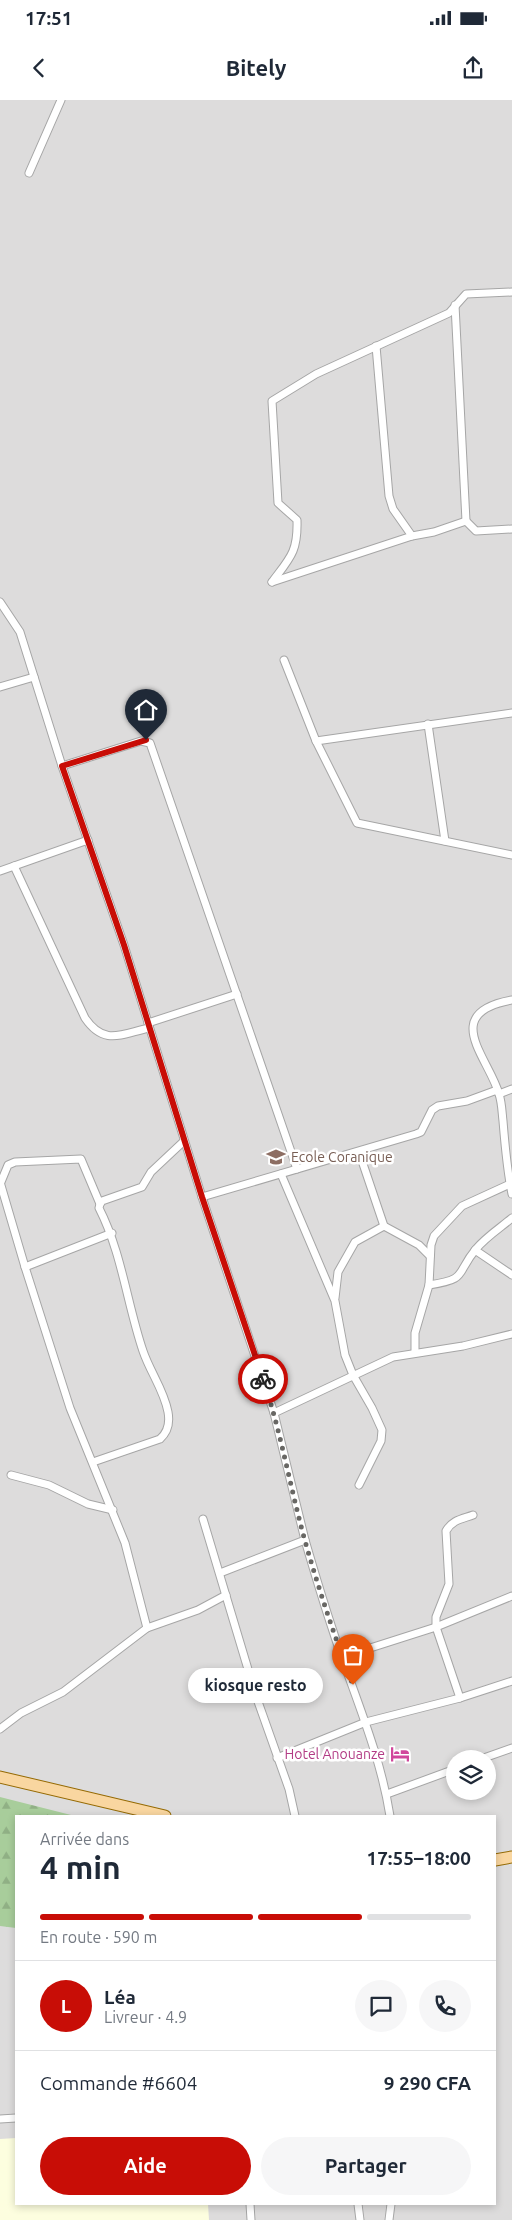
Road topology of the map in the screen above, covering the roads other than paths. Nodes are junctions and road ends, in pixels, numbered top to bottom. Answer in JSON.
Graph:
{"nodes":[{"id":1,"x":60,"y":100,"type":"edge"},
{"id":2,"x":29,"y":173,"type":"dead end"},
{"id":3,"x":512,"y":292,"type":"edge"},
{"id":4,"x":455,"y":305,"type":"junction"},
{"id":5,"x":376,"y":346,"type":"junction"},
{"id":6,"x":466,"y":521,"type":"junction"},
{"id":7,"x":512,"y":529,"type":"edge"},
{"id":8,"x":412,"y":536,"type":"junction"},
{"id":9,"x":0,"y":602,"type":"edge"},
{"id":10,"x":284,"y":660,"type":"dead end"},
{"id":11,"x":34,"y":677,"type":"junction"},
{"id":12,"x":0,"y":687,"type":"edge"},
{"id":13,"x":512,"y":712,"type":"edge"},
{"id":14,"x":428,"y":724,"type":"junction"},
{"id":15,"x":316,"y":741,"type":"junction"},
{"id":16,"x":62,"y":766,"type":"junction"},
{"id":17,"x":88,"y":840,"type":"junction"},
{"id":18,"x":445,"y":841,"type":"junction"},
{"id":19,"x":512,"y":854,"type":"edge"},
{"id":20,"x":14,"y":866,"type":"junction"},
{"id":21,"x":0,"y":871,"type":"edge"},
{"id":22,"x":237,"y":994,"type":"junction"},
{"id":23,"x":512,"y":1000,"type":"edge"},
{"id":24,"x":149,"y":1026,"type":"junction"},
{"id":25,"x":512,"y":1088,"type":"edge"},
{"id":26,"x":498,"y":1092,"type":"junction"},
{"id":27,"x":184,"y":1140,"type":"junction"},
{"id":28,"x":359,"y":1152,"type":"junction"},
{"id":29,"x":296,"y":1169,"type":"junction"},
{"id":30,"x":281,"y":1174,"type":"junction"},
{"id":31,"x":0,"y":1182,"type":"edge"},
{"id":32,"x":510,"y":1184,"type":"junction"},
{"id":33,"x":512,"y":1194,"type":"edge"},
{"id":34,"x":202,"y":1197,"type":"junction"},
{"id":35,"x":100,"y":1204,"type":"junction"},
{"id":36,"x":512,"y":1218,"type":"edge"},
{"id":37,"x":384,"y":1226,"type":"junction"},
{"id":38,"x":112,"y":1233,"type":"junction"},
{"id":39,"x":475,"y":1250,"type":"junction"},
{"id":40,"x":430,"y":1256,"type":"junction"},
{"id":41,"x":24,"y":1267,"type":"junction"},
{"id":42,"x":512,"y":1275,"type":"edge"},
{"id":43,"x":429,"y":1285,"type":"junction"},
{"id":44,"x":335,"y":1301,"type":"junction"},
{"id":45,"x":512,"y":1334,"type":"edge"},
{"id":46,"x":415,"y":1352,"type":"junction"},
{"id":47,"x":353,"y":1376,"type":"junction"},
{"id":48,"x":274,"y":1414,"type":"junction"},
{"id":49,"x":93,"y":1462,"type":"junction"},
{"id":50,"x":12,"y":1475,"type":"dead end"},
{"id":51,"x":359,"y":1485,"type":"dead end"},
{"id":52,"x":113,"y":1510,"type":"junction"},
{"id":53,"x":472,"y":1515,"type":"dead end"},
{"id":54,"x":203,"y":1519,"type":"dead end"},
{"id":55,"x":305,"y":1540,"type":"junction"},
{"id":56,"x":220,"y":1573,"type":"junction"},
{"id":57,"x":226,"y":1595,"type":"junction"},
{"id":58,"x":512,"y":1596,"type":"edge"},
{"id":59,"x":436,"y":1627,"type":"junction"},
{"id":60,"x":147,"y":1628,"type":"junction"},
{"id":61,"x":342,"y":1657,"type":"junction"},
{"id":62,"x":512,"y":1681,"type":"edge"},
{"id":63,"x":460,"y":1698,"type":"junction"},
{"id":64,"x":366,"y":1722,"type":"junction"},
{"id":65,"x":0,"y":1729,"type":"edge"},
{"id":66,"x":512,"y":1748,"type":"edge"},
{"id":67,"x":496,"y":1754,"type":"edge"},
{"id":68,"x":277,"y":1758,"type":"junction"},
{"id":69,"x":446,"y":1772,"type":"edge"},
{"id":70,"x":0,"y":1777,"type":"edge"},
{"id":71,"x":387,"y":1794,"type":"junction"},
{"id":72,"x":161,"y":1815,"type":"edge"},
{"id":73,"x":295,"y":1815,"type":"edge"},
{"id":74,"x":390,"y":1815,"type":"edge"},
{"id":75,"x":512,"y":1857,"type":"edge"},
{"id":76,"x":496,"y":1860,"type":"edge"},
{"id":77,"x":15,"y":2118,"type":"edge"},
{"id":78,"x":0,"y":2119,"type":"edge"},
{"id":79,"x":250,"y":2205,"type":"edge"},
{"id":80,"x":358,"y":2205,"type":"edge"},
{"id":81,"x":391,"y":2205,"type":"edge"},
{"id":82,"x":251,"y":2220,"type":"edge"},
{"id":83,"x":360,"y":2220,"type":"edge"},
{"id":84,"x":389,"y":2220,"type":"edge"}],
"edges":[{"from":1,"to":2,"type":"street"},
{"from":3,"to":4,"type":"street"},
{"from":4,"to":5,"type":"street"},
{"from":4,"to":6,"type":"street"},
{"from":5,"to":8,"type":"street"},
{"from":5,"to":8,"type":"street"},
{"from":6,"to":7,"type":"street"},
{"from":6,"to":8,"type":"street"},
{"from":9,"to":11,"type":"street"},
{"from":10,"to":15,"type":"street"},
{"from":11,"to":12,"type":"street"},
{"from":11,"to":16,"type":"street"},
{"from":13,"to":14,"type":"street"},
{"from":14,"to":15,"type":"street"},
{"from":14,"to":18,"type":"street"},
{"from":15,"to":18,"type":"street"},
{"from":16,"to":17,"type":"street"},
{"from":16,"to":22,"type":"street"},
{"from":17,"to":20,"type":"street"},
{"from":17,"to":24,"type":"street"},
{"from":18,"to":19,"type":"street"},
{"from":20,"to":21,"type":"street"},
{"from":20,"to":24,"type":"street"},
{"from":22,"to":24,"type":"street"},
{"from":22,"to":29,"type":"street"},
{"from":23,"to":26,"type":"street"},
{"from":24,"to":27,"type":"street"},
{"from":25,"to":26,"type":"street"},
{"from":26,"to":28,"type":"street"},
{"from":26,"to":32,"type":"street"},
{"from":27,"to":34,"type":"street"},
{"from":27,"to":35,"type":"street"},
{"from":28,"to":29,"type":"street"},
{"from":28,"to":37,"type":"street"},
{"from":29,"to":30,"type":"street"},
{"from":30,"to":34,"type":"street"},
{"from":30,"to":44,"type":"street"},
{"from":31,"to":35,"type":"street"},
{"from":31,"to":41,"type":"street"},
{"from":32,"to":33,"type":"street"},
{"from":32,"to":40,"type":"street"},
{"from":34,"to":48,"type":"street"},
{"from":35,"to":38,"type":"street"},
{"from":36,"to":39,"type":"street"},
{"from":37,"to":40,"type":"street"},
{"from":37,"to":44,"type":"street"},
{"from":38,"to":41,"type":"street"},
{"from":38,"to":49,"type":"street"},
{"from":39,"to":42,"type":"street"},
{"from":39,"to":43,"type":"street"},
{"from":40,"to":43,"type":"street"},
{"from":41,"to":49,"type":"street"},
{"from":43,"to":46,"type":"street"},
{"from":44,"to":47,"type":"street"},
{"from":45,"to":46,"type":"street"},
{"from":46,"to":47,"type":"street"},
{"from":47,"to":48,"type":"street"},
{"from":47,"to":51,"type":"street"},
{"from":48,"to":55,"type":"street"},
{"from":49,"to":52,"type":"street"},
{"from":50,"to":52,"type":"street"},
{"from":52,"to":60,"type":"street"},
{"from":53,"to":59,"type":"street"},
{"from":54,"to":56,"type":"street"},
{"from":55,"to":56,"type":"street"},
{"from":55,"to":61,"type":"street"},
{"from":56,"to":57,"type":"street"},
{"from":57,"to":60,"type":"street"},
{"from":57,"to":68,"type":"street"},
{"from":58,"to":59,"type":"street"},
{"from":59,"to":61,"type":"street"},
{"from":59,"to":63,"type":"street"},
{"from":60,"to":65,"type":"street"},
{"from":61,"to":64,"type":"street"},
{"from":62,"to":63,"type":"street"},
{"from":63,"to":64,"type":"street"},
{"from":64,"to":68,"type":"street"},
{"from":64,"to":71,"type":"street"},
{"from":66,"to":67,"type":"street"},
{"from":68,"to":73,"type":"street"},
{"from":69,"to":71,"type":"street"},
{"from":70,"to":72,"type":"main road"},
{"from":71,"to":74,"type":"street"},
{"from":75,"to":76,"type":"main road"},
{"from":77,"to":78,"type":"street"},
{"from":79,"to":82,"type":"street"},
{"from":80,"to":83,"type":"street"},
{"from":81,"to":84,"type":"street"}]}
